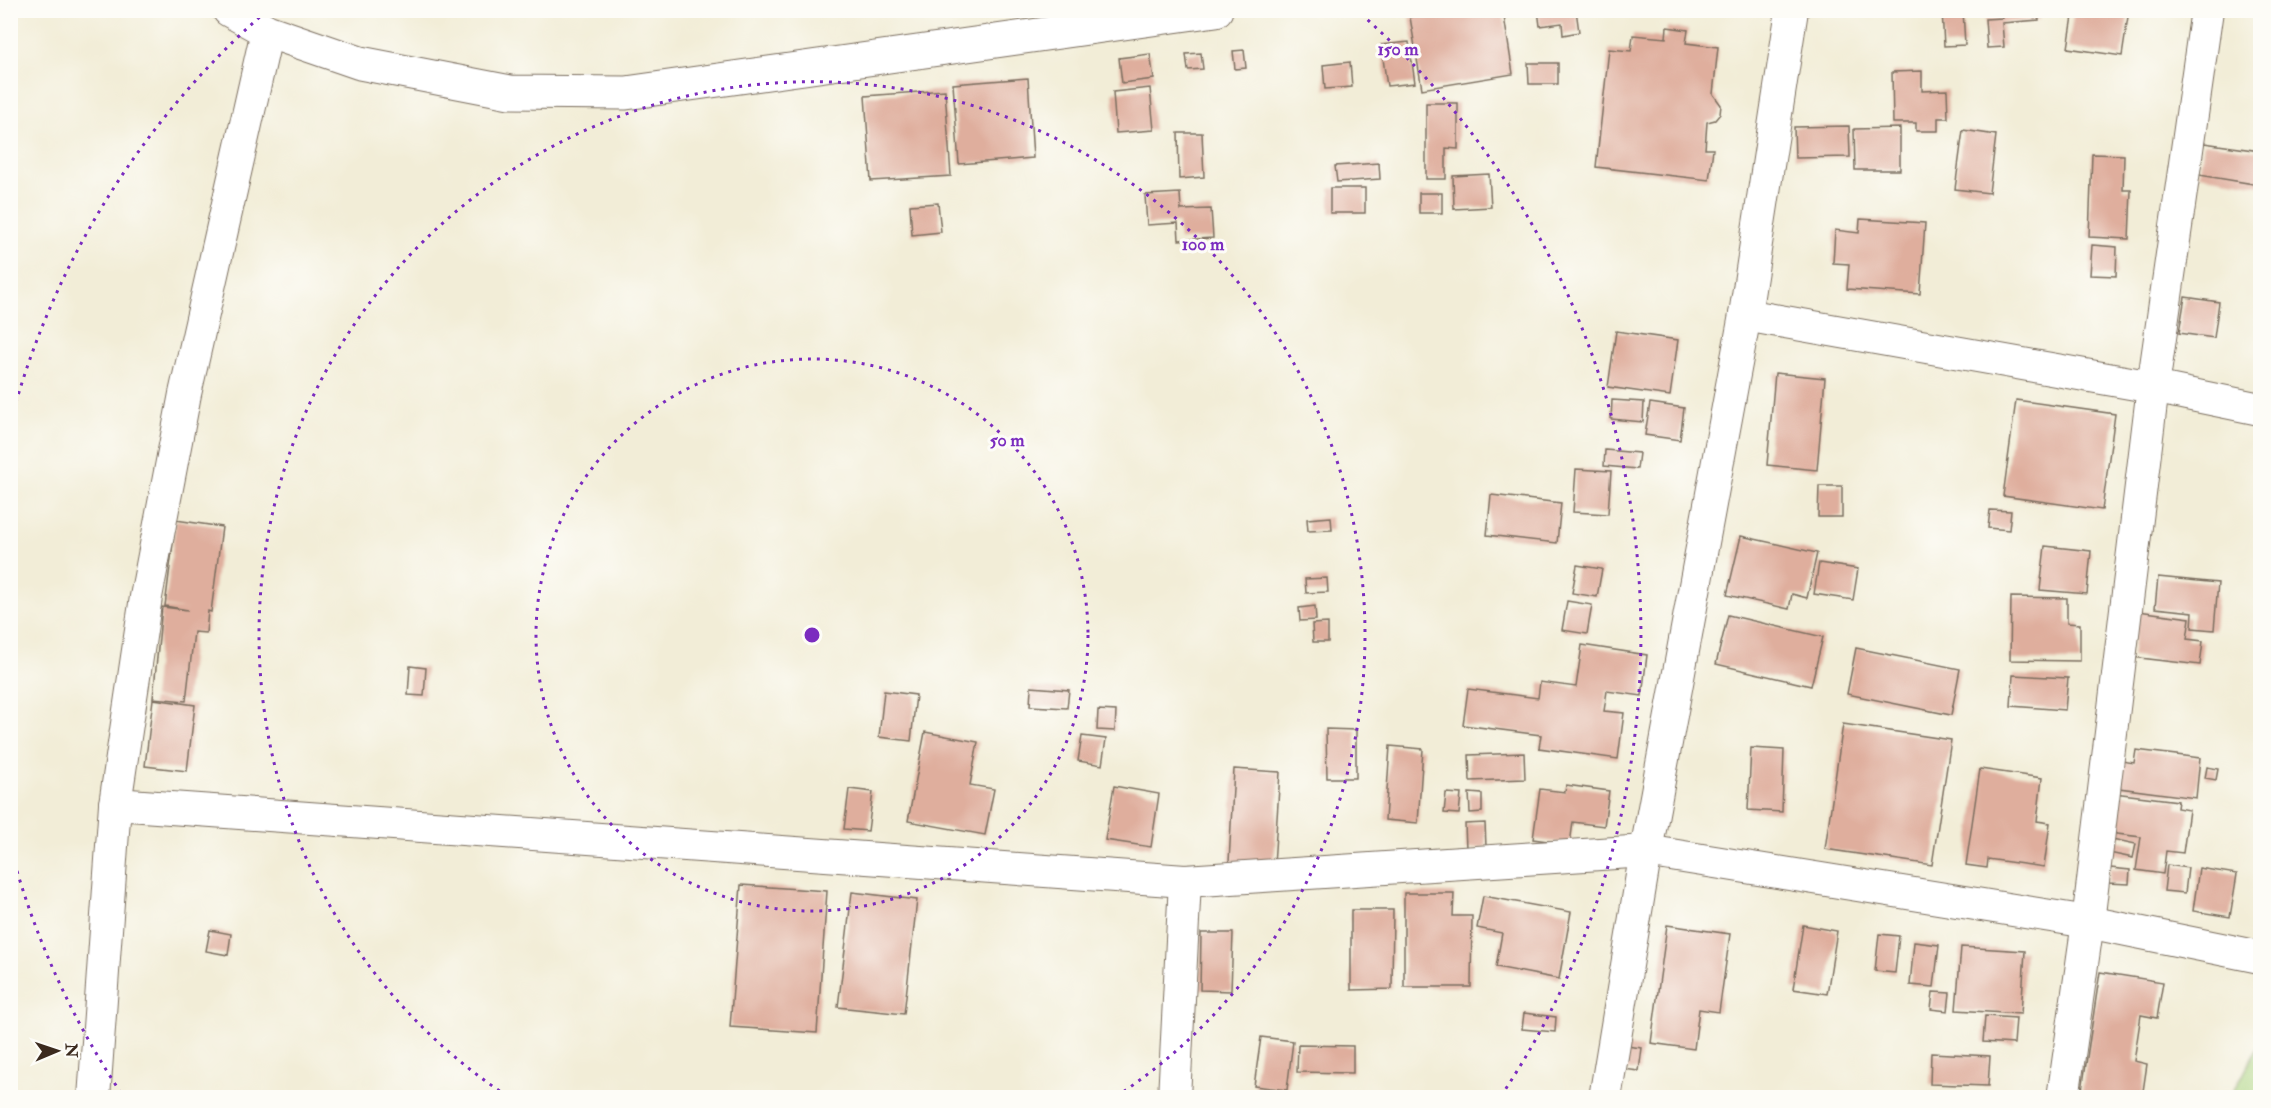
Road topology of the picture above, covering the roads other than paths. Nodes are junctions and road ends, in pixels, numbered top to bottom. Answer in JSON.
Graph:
{"nodes":[{"id":1,"x":229,"y":10,"type":"edge"},
{"id":2,"x":1216,"y":10,"type":"edge"},
{"id":3,"x":1792,"y":10,"type":"edge"},
{"id":4,"x":2207,"y":10,"type":"edge"},
{"id":5,"x":267,"y":31,"type":"junction"},
{"id":6,"x":1745,"y":315,"type":"junction"},
{"id":7,"x":2153,"y":387,"type":"junction"},
{"id":8,"x":2260,"y":409,"type":"edge"},
{"id":9,"x":115,"y":804,"type":"junction"},
{"id":10,"x":1646,"y":851,"type":"junction"},
{"id":11,"x":1185,"y":880,"type":"junction"},
{"id":12,"x":2088,"y":922,"type":"junction"},
{"id":13,"x":2260,"y":957,"type":"edge"},
{"id":14,"x":94,"y":1098,"type":"edge"},
{"id":15,"x":1174,"y":1098,"type":"edge"},
{"id":16,"x":1605,"y":1098,"type":"edge"},
{"id":17,"x":2063,"y":1098,"type":"edge"}],
"edges":[{"from":1,"to":5,"type":"main road"},
{"from":2,"to":5,"type":"main road"},
{"from":3,"to":6,"type":"street"},
{"from":4,"to":7,"type":"street"},
{"from":5,"to":9,"type":"street"},
{"from":6,"to":7,"type":"street"},
{"from":6,"to":10,"type":"street"},
{"from":7,"to":8,"type":"street"},
{"from":7,"to":12,"type":"street"},
{"from":9,"to":11,"type":"street"},
{"from":9,"to":14,"type":"street"},
{"from":10,"to":11,"type":"street"},
{"from":10,"to":12,"type":"street"},
{"from":10,"to":16,"type":"street"},
{"from":11,"to":15,"type":"street"},
{"from":12,"to":13,"type":"street"},
{"from":12,"to":17,"type":"street"}]}
